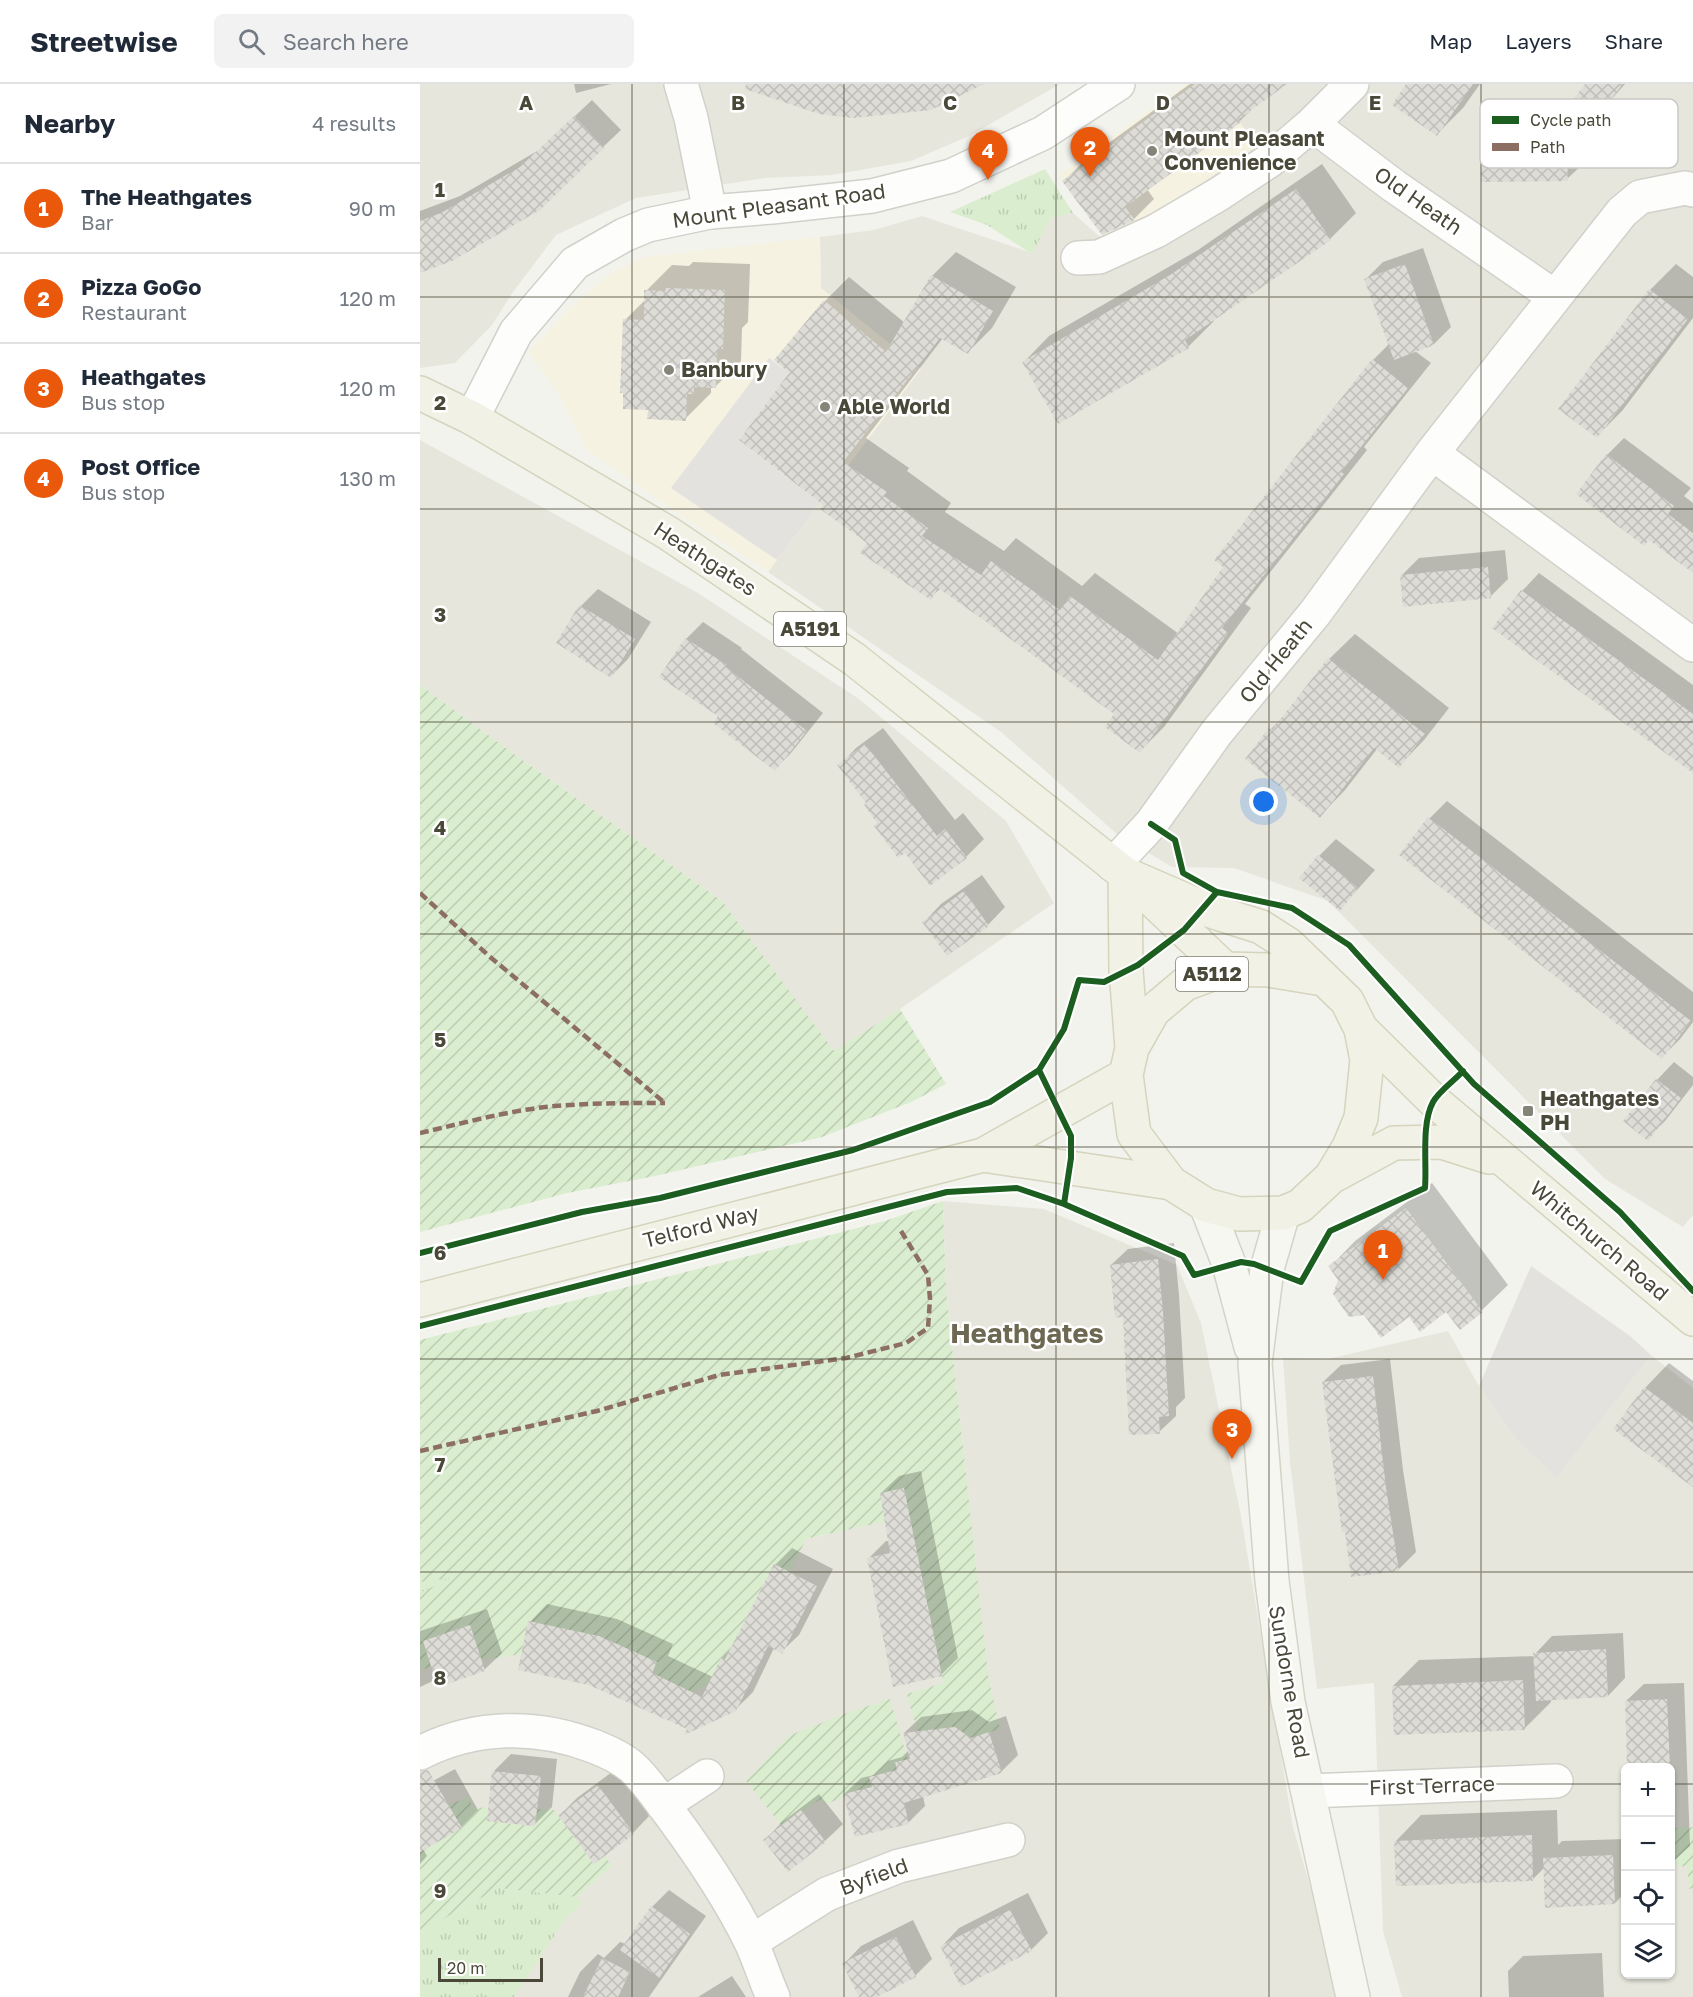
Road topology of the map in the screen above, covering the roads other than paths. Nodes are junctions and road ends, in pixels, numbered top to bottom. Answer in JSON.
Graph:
{"nodes":[{"id":1,"x":681,"y":84,"type":"edge"},
{"id":2,"x":1118,"y":84,"type":"edge"},
{"id":3,"x":1352,"y":84,"type":"edge"},
{"id":4,"x":1312,"y":123,"type":"junction"},
{"id":5,"x":1693,"y":190,"type":"edge"},
{"id":6,"x":710,"y":212,"type":"junction"},
{"id":7,"x":1078,"y":258,"type":"dead end"},
{"id":8,"x":1555,"y":297,"type":"junction"},
{"id":9,"x":420,"y":393,"type":"edge"},
{"id":10,"x":471,"y":418,"type":"junction"},
{"id":11,"x":1432,"y":453,"type":"junction"},
{"id":12,"x":1693,"y":645,"type":"edge"},
{"id":13,"x":1119,"y":869,"type":"junction"},
{"id":14,"x":1225,"y":969,"type":"junction"},
{"id":15,"x":1323,"y":978,"type":"junction"},
{"id":16,"x":1361,"y":1029,"type":"junction"},
{"id":17,"x":1129,"y":1062,"type":"junction"},
{"id":18,"x":983,"y":1155,"type":"junction"},
{"id":19,"x":1505,"y":1163,"type":"junction"},
{"id":20,"x":1331,"y":1177,"type":"junction"},
{"id":21,"x":1171,"y":1183,"type":"junction"},
{"id":22,"x":1206,"y":1205,"type":"junction"},
{"id":23,"x":1283,"y":1213,"type":"junction"},
{"id":24,"x":420,"y":1299,"type":"edge"},
{"id":25,"x":1693,"y":1319,"type":"edge"},
{"id":26,"x":1255,"y":1363,"type":"junction"},
{"id":27,"x":420,"y":1753,"type":"edge"},
{"id":28,"x":707,"y":1776,"type":"dead end"},
{"id":29,"x":1556,"y":1781,"type":"dead end"},
{"id":30,"x":1309,"y":1791,"type":"junction"},
{"id":31,"x":663,"y":1805,"type":"junction"},
{"id":32,"x":1008,"y":1840,"type":"dead end"},
{"id":33,"x":751,"y":1941,"type":"junction"},
{"id":34,"x":773,"y":1997,"type":"edge"},
{"id":35,"x":1353,"y":1997,"type":"edge"}],
"edges":[{"from":1,"to":6,"type":"street"},
{"from":2,"to":6,"type":"street","name":"Mount Pleasant Road"},
{"from":3,"to":4,"type":"street"},
{"from":4,"to":7,"type":"street"},
{"from":4,"to":8,"type":"street","name":"Old Heath"},
{"from":5,"to":8,"type":"street","name":"Old Heath"},
{"from":6,"to":10,"type":"street","name":"Mount Pleasant Road"},
{"from":8,"to":11,"type":"street","name":"Old Heath"},
{"from":9,"to":10,"type":"main road","number":"A5191"},
{"from":10,"to":13,"type":"main road","name":"Heathgates","number":"A5191"},
{"from":11,"to":12,"type":"street"},
{"from":11,"to":13,"type":"street","name":"Old Heath"},
{"from":13,"to":14,"type":"main road","name":"Heathgates","number":"A5191"},
{"from":13,"to":15,"type":"main road","number":"A5191"},
{"from":13,"to":17,"type":"main road"},
{"from":14,"to":15,"type":"main road","number":"A5112"},
{"from":14,"to":17,"type":"main road","number":"A5112"},
{"from":15,"to":16,"type":"main road"},
{"from":16,"to":19,"type":"main road","name":"Whitchurch Road"},
{"from":16,"to":20,"type":"main road"},
{"from":17,"to":18,"type":"main road","name":"Telford Way"},
{"from":17,"to":21,"type":"main road"},
{"from":18,"to":21,"type":"main road","name":"Telford Way"},
{"from":18,"to":24,"type":"main road","name":"Telford Way"},
{"from":19,"to":20,"type":"main road","name":"Whitchurch Road"},
{"from":19,"to":25,"type":"main road","name":"Whitchurch Road"},
{"from":20,"to":23,"type":"main road"},
{"from":21,"to":22,"type":"main road"},
{"from":22,"to":23,"type":"main road"},
{"from":22,"to":26,"type":"main road","name":"Sundorne Road"},
{"from":23,"to":26,"type":"main road","name":"Sundorne Road"},
{"from":26,"to":30,"type":"main road","name":"Sundorne Road"},
{"from":27,"to":31,"type":"street"},
{"from":28,"to":31,"type":"street"},
{"from":29,"to":30,"type":"street","name":"First Terrace"},
{"from":30,"to":35,"type":"main road","name":"Sundorne Road"},
{"from":31,"to":33,"type":"street"},
{"from":32,"to":33,"type":"street","name":"Byfield"},
{"from":33,"to":34,"type":"street"}]}
